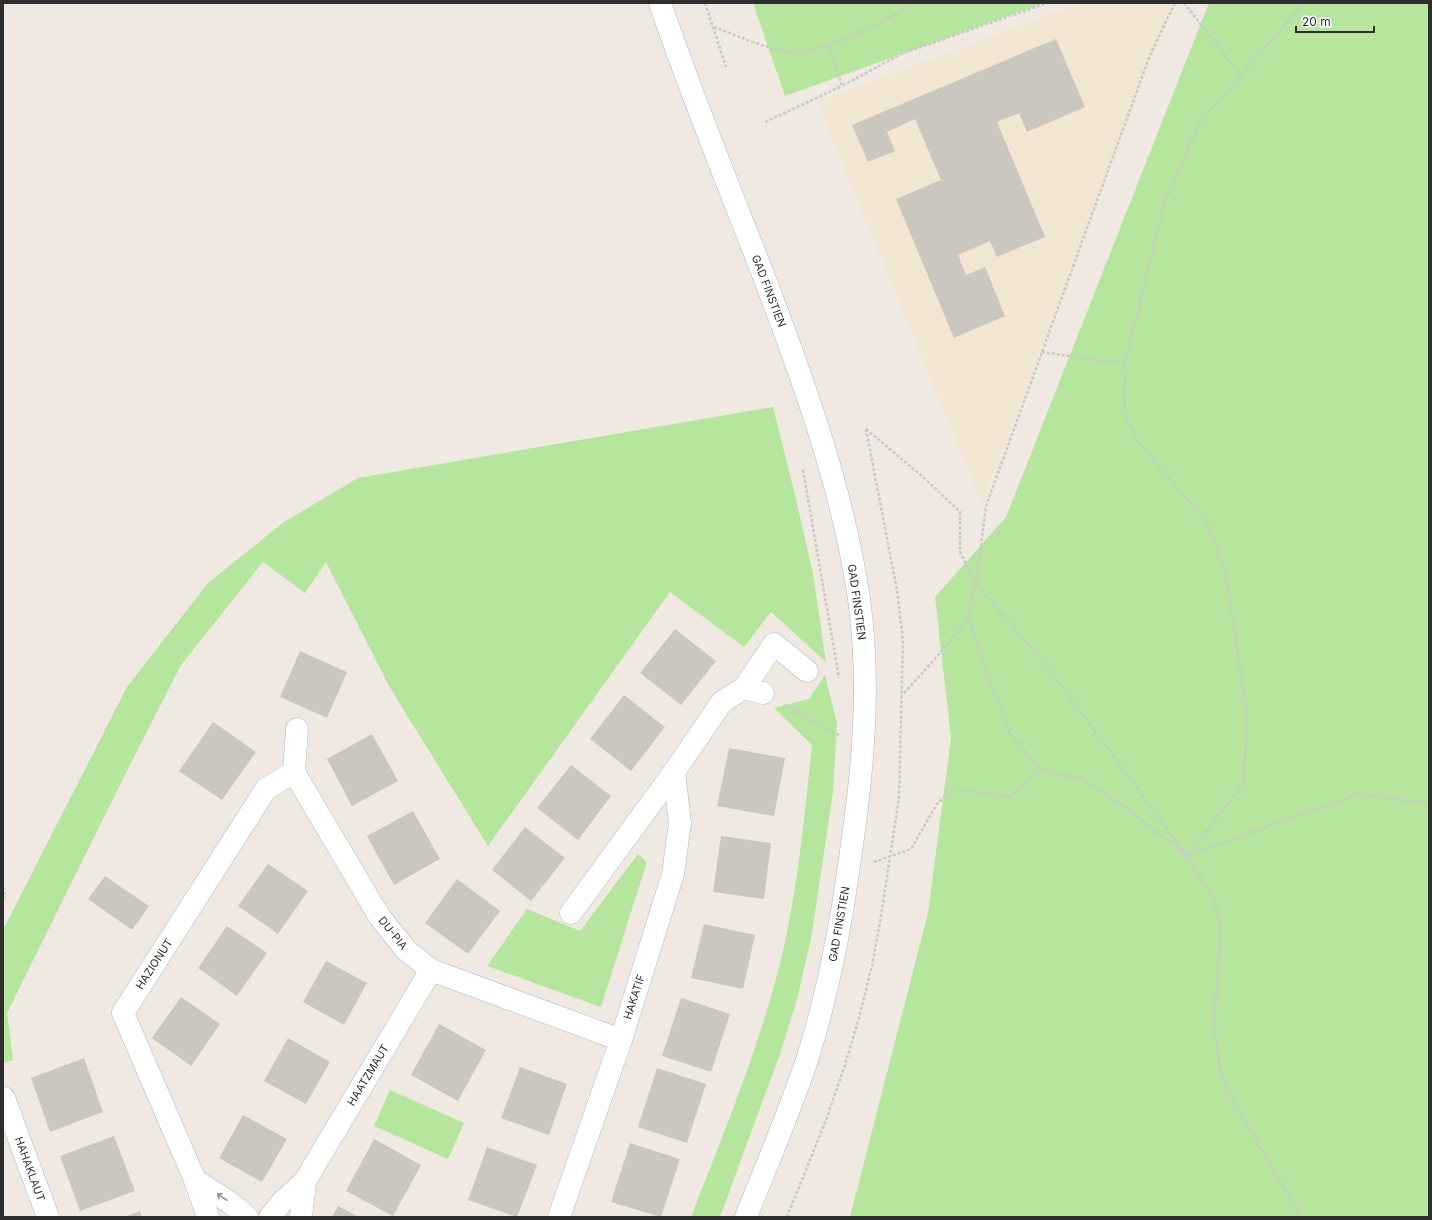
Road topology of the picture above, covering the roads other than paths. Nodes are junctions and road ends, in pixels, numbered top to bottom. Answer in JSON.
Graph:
{"nodes":[{"id":1,"x":660,"y":3,"type":"edge"},
{"id":2,"x":807,"y":670,"type":"dead end"},
{"id":3,"x":297,"y":729,"type":"dead end"},
{"id":4,"x":294,"y":772,"type":"junction"},
{"id":5,"x":674,"y":772,"type":"junction"},
{"id":6,"x":571,"y":912,"type":"dead end"},
{"id":7,"x":431,"y":970,"type":"junction"},
{"id":8,"x":620,"y":1040,"type":"junction"},
{"id":9,"x":4,"y":1098,"type":"dead end"},
{"id":10,"x":196,"y":1180,"type":"junction"},
{"id":11,"x":305,"y":1181,"type":"junction"},
{"id":12,"x":48,"y":1217,"type":"edge"},
{"id":13,"x":208,"y":1217,"type":"edge"},
{"id":14,"x":247,"y":1217,"type":"edge"},
{"id":15,"x":254,"y":1217,"type":"edge"},
{"id":16,"x":263,"y":1217,"type":"edge"},
{"id":17,"x":270,"y":1217,"type":"edge"},
{"id":18,"x":301,"y":1217,"type":"edge"},
{"id":19,"x":559,"y":1217,"type":"edge"},
{"id":20,"x":746,"y":1217,"type":"edge"}],
"edges":[{"from":1,"to":20,"type":"street","name":"GAD FINSTIEN"},
{"from":2,"to":5,"type":"street"},
{"from":3,"to":4,"type":"street"},
{"from":4,"to":7,"type":"street","name":"DU-PIA"},
{"from":4,"to":10,"type":"street","name":"HAZIONUT"},
{"from":5,"to":6,"type":"street"},
{"from":5,"to":8,"type":"street","name":"HAKATIF"},
{"from":7,"to":8,"type":"street","name":"DU-PIA"},
{"from":7,"to":11,"type":"street","name":"HAATZMAUT"},
{"from":8,"to":19,"type":"street","name":"HAKATIF"},
{"from":9,"to":12,"type":"street","name":"HAHAKLAUT"},
{"from":10,"to":13,"type":"street","name":"HAZIONUT"},
{"from":14,"to":10,"type":"street","one_way":true},
{"from":11,"to":17,"type":"street","name":"HAATZMAUT"},
{"from":11,"to":18,"type":"street","name":"HAATZMAUT"},
{"from":15,"to":16,"type":"street"}]}
